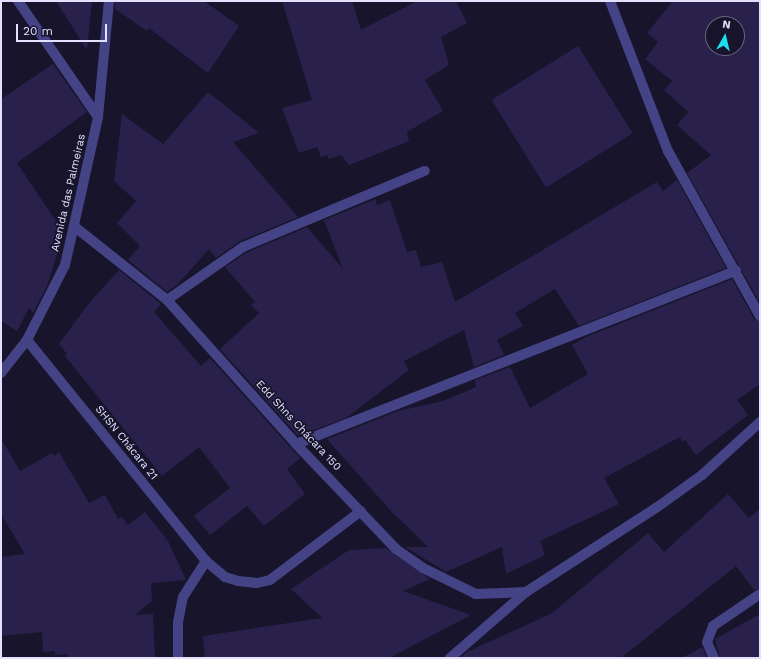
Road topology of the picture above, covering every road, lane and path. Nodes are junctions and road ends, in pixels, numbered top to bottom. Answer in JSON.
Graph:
{"nodes":[{"id":1,"x":18,"y":1,"type":"edge"},
{"id":2,"x":109,"y":1,"type":"edge"},
{"id":3,"x":610,"y":1,"type":"edge"},
{"id":4,"x":98,"y":117,"type":"junction"},
{"id":5,"x":426,"y":171,"type":"dead end"},
{"id":6,"x":75,"y":227,"type":"junction"},
{"id":7,"x":736,"y":271,"type":"junction"},
{"id":8,"x":167,"y":300,"type":"junction"},
{"id":9,"x":760,"y":316,"type":"edge"},
{"id":10,"x":27,"y":340,"type":"junction"},
{"id":11,"x":1,"y":357,"type":"edge"},
{"id":12,"x":4,"y":370,"type":"edge"},
{"id":13,"x":760,"y":422,"type":"edge"},
{"id":14,"x":296,"y":444,"type":"junction"},
{"id":15,"x":362,"y":511,"type":"junction"},
{"id":16,"x":206,"y":561,"type":"junction"},
{"id":17,"x":526,"y":592,"type":"junction"},
{"id":18,"x":760,"y":594,"type":"edge"},
{"id":19,"x":178,"y":658,"type":"edge"},
{"id":20,"x":450,"y":658,"type":"edge"},
{"id":21,"x":714,"y":658,"type":"edge"}],
"edges":[{"from":1,"to":4,"type":"street"},
{"from":2,"to":4,"type":"street","name":"Avenida das Palmeiras"},
{"from":3,"to":7,"type":"street"},
{"from":4,"to":6,"type":"street","name":"Avenida das Palmeiras"},
{"from":5,"to":8,"type":"street"},
{"from":6,"to":8,"type":"street","name":"Edd Shns Chácara 150"},
{"from":6,"to":10,"type":"street","name":"Avenida das Palmeiras"},
{"from":7,"to":9,"type":"street"},
{"from":7,"to":14,"type":"street"},
{"from":8,"to":14,"type":"street","name":"Edd Shns Chácara 150"},
{"from":10,"to":12,"type":"street","name":"Avenida das Palmeiras"},
{"from":10,"to":16,"type":"street","name":"SHSN Chácara 21"},
{"from":11,"to":12,"type":"street"},
{"from":13,"to":17,"type":"street"},
{"from":14,"to":15,"type":"street","name":"Edd Shns Chácara 150"},
{"from":15,"to":16,"type":"street","name":"SHSN Chácara 21"},
{"from":15,"to":17,"type":"street","name":"Edd Shns Chácara 150"},
{"from":16,"to":19,"type":"street"},
{"from":17,"to":20,"type":"street"},
{"from":18,"to":21,"type":"street"}]}
